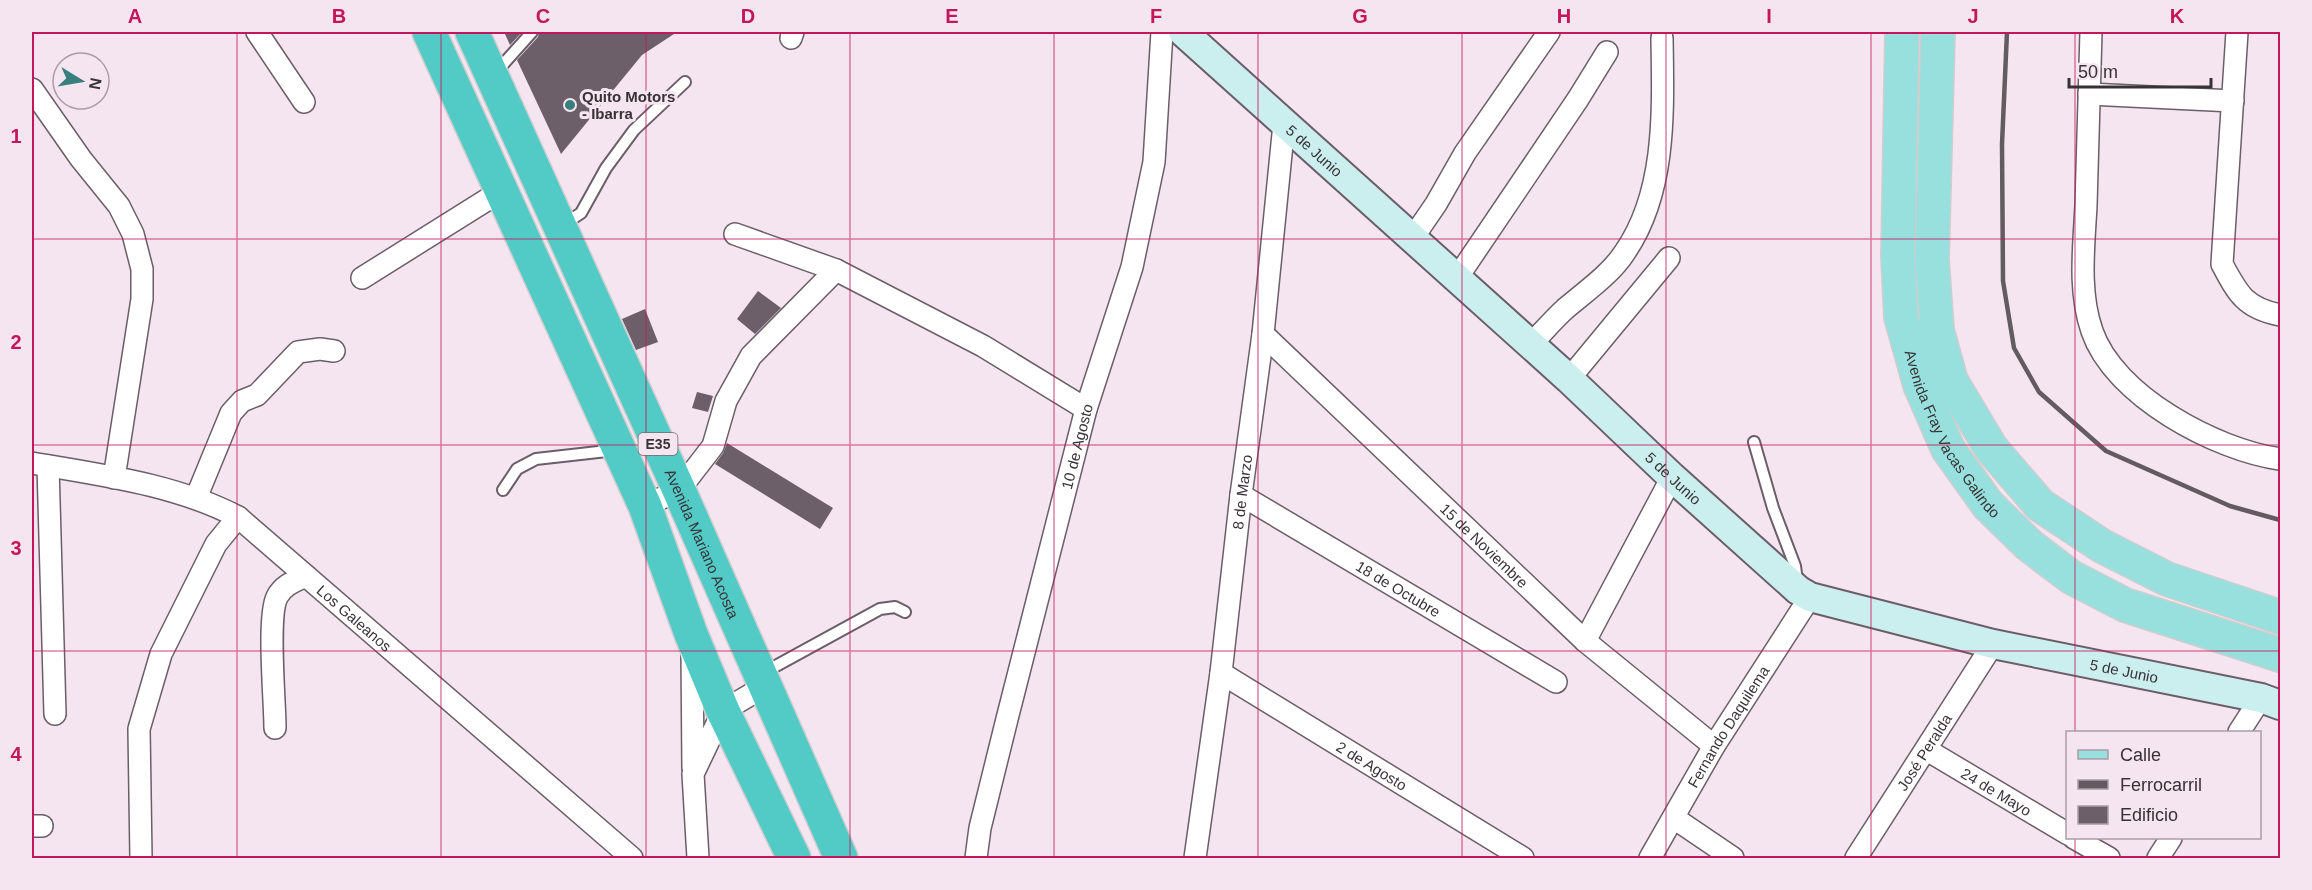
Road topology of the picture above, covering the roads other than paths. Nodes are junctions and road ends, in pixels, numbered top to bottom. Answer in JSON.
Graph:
{"nodes":[{"id":1,"x":257,"y":32,"type":"edge"},
{"id":2,"x":429,"y":32,"type":"edge"},
{"id":3,"x":472,"y":32,"type":"edge"},
{"id":4,"x":532,"y":32,"type":"edge"},
{"id":5,"x":1162,"y":32,"type":"edge"},
{"id":6,"x":1183,"y":32,"type":"edge"},
{"id":7,"x":1550,"y":32,"type":"edge"},
{"id":8,"x":1902,"y":32,"type":"edge"},
{"id":9,"x":1938,"y":32,"type":"edge"},
{"id":10,"x":2091,"y":32,"type":"edge"},
{"id":11,"x":2237,"y":32,"type":"edge"},
{"id":12,"x":1662,"y":38,"type":"dead end"},
{"id":13,"x":1607,"y":52,"type":"dead end"},
{"id":14,"x":492,"y":77,"type":"junction"},
{"id":15,"x":685,"y":82,"type":"dead end"},
{"id":16,"x":32,"y":89,"type":"edge"},
{"id":17,"x":2089,"y":94,"type":"junction"},
{"id":18,"x":2233,"y":101,"type":"junction"},
{"id":19,"x":304,"y":102,"type":"dead end"},
{"id":20,"x":1284,"y":124,"type":"junction"},
{"id":21,"x":501,"y":190,"type":"junction"},
{"id":22,"x":560,"y":226,"type":"junction"},
{"id":23,"x":735,"y":234,"type":"dead end"},
{"id":24,"x":1412,"y":239,"type":"junction"},
{"id":25,"x":1669,"y":258,"type":"dead end"},
{"id":26,"x":837,"y":270,"type":"junction"},
{"id":27,"x":362,"y":278,"type":"dead end"},
{"id":28,"x":1457,"y":278,"type":"junction"},
{"id":29,"x":2280,"y":315,"type":"edge"},
{"id":30,"x":1263,"y":334,"type":"junction"},
{"id":31,"x":1530,"y":345,"type":"junction"},
{"id":32,"x":334,"y":351,"type":"dead end"},
{"id":33,"x":1569,"y":380,"type":"junction"},
{"id":34,"x":1086,"y":409,"type":"junction"},
{"id":35,"x":1754,"y":442,"type":"dead end"},
{"id":36,"x":619,"y":449,"type":"junction"},
{"id":37,"x":2280,"y":459,"type":"edge"},
{"id":38,"x":40,"y":464,"type":"edge"},
{"id":39,"x":1672,"y":477,"type":"junction"},
{"id":40,"x":114,"y":478,"type":"junction"},
{"id":41,"x":503,"y":490,"type":"dead end"},
{"id":42,"x":679,"y":490,"type":"junction"},
{"id":43,"x":1241,"y":495,"type":"junction"},
{"id":44,"x":196,"y":498,"type":"junction"},
{"id":45,"x":645,"y":506,"type":"junction"},
{"id":46,"x":238,"y":517,"type":"junction"},
{"id":47,"x":306,"y":576,"type":"junction"},
{"id":48,"x":1804,"y":594,"type":"junction"},
{"id":49,"x":905,"y":612,"type":"dead end"},
{"id":50,"x":2280,"y":616,"type":"edge"},
{"id":51,"x":691,"y":634,"type":"junction"},
{"id":52,"x":1585,"y":641,"type":"junction"},
{"id":53,"x":1993,"y":644,"type":"junction"},
{"id":54,"x":2280,"y":655,"type":"edge"},
{"id":55,"x":1221,"y":673,"type":"junction"},
{"id":56,"x":762,"y":680,"type":"junction"},
{"id":57,"x":1556,"y":682,"type":"dead end"},
{"id":58,"x":2271,"y":701,"type":"edge"},
{"id":59,"x":723,"y":711,"type":"junction"},
{"id":60,"x":55,"y":714,"type":"dead end"},
{"id":61,"x":275,"y":728,"type":"dead end"},
{"id":62,"x":2240,"y":731,"type":"edge"},
{"id":63,"x":1714,"y":746,"type":"junction"},
{"id":64,"x":1927,"y":750,"type":"junction"},
{"id":65,"x":693,"y":774,"type":"junction"},
{"id":66,"x":1674,"y":818,"type":"junction"},
{"id":67,"x":2066,"y":833,"type":"edge"},
{"id":68,"x":2077,"y":839,"type":"edge"},
{"id":69,"x":2171,"y":839,"type":"edge"},
{"id":70,"x":141,"y":858,"type":"edge"},
{"id":71,"x":632,"y":858,"type":"edge"},
{"id":72,"x":698,"y":858,"type":"edge"},
{"id":73,"x":794,"y":858,"type":"edge"},
{"id":74,"x":841,"y":858,"type":"edge"},
{"id":75,"x":976,"y":858,"type":"edge"},
{"id":76,"x":1195,"y":858,"type":"edge"},
{"id":77,"x":1523,"y":858,"type":"edge"},
{"id":78,"x":1650,"y":858,"type":"edge"},
{"id":79,"x":1733,"y":858,"type":"edge"},
{"id":80,"x":1856,"y":858,"type":"edge"},
{"id":81,"x":2109,"y":858,"type":"edge"},
{"id":82,"x":2158,"y":858,"type":"edge"}],
"edges":[{"from":1,"to":19,"type":"street"},
{"from":2,"to":21,"type":"highway","number":"E35"},
{"from":3,"to":14,"type":"highway","name":"Avenida Mariano Acosta","number":"E35"},
{"from":4,"to":14,"type":"lane"},
{"from":5,"to":34,"type":"street","name":"10 de Agosto"},
{"from":6,"to":20,"type":"street","name":"5 de Junio"},
{"from":7,"to":24,"type":"street"},
{"from":8,"to":54,"type":"main road","name":"Avenida Fray Vacas Galindo"},
{"from":9,"to":50,"type":"main road","name":"Avenida Fray Vacas Galindo"},
{"from":10,"to":17,"type":"street"},
{"from":11,"to":18,"type":"street"},
{"from":12,"to":31,"type":"street"},
{"from":13,"to":28,"type":"street"},
{"from":14,"to":22,"type":"highway","name":"Avenida Mariano Acosta","number":"E35"},
{"from":15,"to":22,"type":"lane"},
{"from":16,"to":40,"type":"street"},
{"from":17,"to":18,"type":"street"},
{"from":17,"to":37,"type":"street"},
{"from":18,"to":29,"type":"street"},
{"from":20,"to":24,"type":"street","name":"5 de Junio"},
{"from":20,"to":30,"type":"street","name":"8 de Marzo"},
{"from":21,"to":27,"type":"street"},
{"from":21,"to":36,"type":"highway","number":"E35"},
{"from":22,"to":42,"type":"highway","name":"Avenida Mariano Acosta","number":"E35"},
{"from":23,"to":26,"type":"street"},
{"from":24,"to":28,"type":"street","name":"5 de Junio"},
{"from":25,"to":33,"type":"street"},
{"from":26,"to":34,"type":"street"},
{"from":26,"to":42,"type":"street"},
{"from":28,"to":31,"type":"street","name":"5 de Junio"},
{"from":30,"to":43,"type":"street","name":"8 de Marzo"},
{"from":30,"to":52,"type":"street","name":"15 de Noviembre"},
{"from":31,"to":33,"type":"street","name":"5 de Junio"},
{"from":32,"to":44,"type":"street"},
{"from":33,"to":39,"type":"street","name":"5 de Junio"},
{"from":34,"to":75,"type":"street","name":"10 de Agosto"},
{"from":35,"to":48,"type":"lane"},
{"from":36,"to":41,"type":"lane"},
{"from":36,"to":45,"type":"highway","number":"E35"},
{"from":38,"to":40,"type":"street","name":"Los Galeanos"},
{"from":38,"to":60,"type":"street"},
{"from":39,"to":48,"type":"street","name":"5 de Junio"},
{"from":39,"to":52,"type":"street"},
{"from":40,"to":44,"type":"street","name":"Los Galeanos"},
{"from":42,"to":45,"type":"street"},
{"from":42,"to":56,"type":"highway","name":"Avenida Mariano Acosta","number":"E35"},
{"from":43,"to":55,"type":"street","name":"8 de Marzo"},
{"from":43,"to":57,"type":"street","name":"18 de Octubre"},
{"from":44,"to":46,"type":"street","name":"Los Galeanos"},
{"from":45,"to":51,"type":"highway","number":"E35"},
{"from":46,"to":47,"type":"street","name":"Los Galeanos"},
{"from":46,"to":70,"type":"street"},
{"from":47,"to":61,"type":"street"},
{"from":47,"to":71,"type":"street","name":"Los Galeanos"},
{"from":48,"to":53,"type":"street","name":"5 de Junio"},
{"from":48,"to":63,"type":"street","name":"Fernando Daquilema"},
{"from":49,"to":56,"type":"lane"},
{"from":51,"to":59,"type":"highway","number":"E35"},
{"from":51,"to":65,"type":"street"},
{"from":52,"to":63,"type":"street","name":"15 de Noviembre"},
{"from":53,"to":58,"type":"street","name":"5 de Junio"},
{"from":53,"to":64,"type":"street","name":"José Peralda"},
{"from":55,"to":76,"type":"street","name":"8 de Marzo"},
{"from":55,"to":77,"type":"street","name":"2 de Agosto"},
{"from":56,"to":59,"type":"street"},
{"from":56,"to":74,"type":"highway","name":"Avenida Mariano Acosta","number":"E35"},
{"from":58,"to":62,"type":"street"},
{"from":59,"to":65,"type":"street"},
{"from":59,"to":73,"type":"highway","number":"E35"},
{"from":63,"to":66,"type":"street","name":"Fernando Daquilema"},
{"from":64,"to":67,"type":"street","name":"24 de Mayo"},
{"from":64,"to":80,"type":"street","name":"José Peralda"},
{"from":65,"to":72,"type":"street"},
{"from":66,"to":78,"type":"street","name":"Fernando Daquilema"},
{"from":66,"to":79,"type":"street"},
{"from":68,"to":81,"type":"street"},
{"from":69,"to":82,"type":"street"}]}
